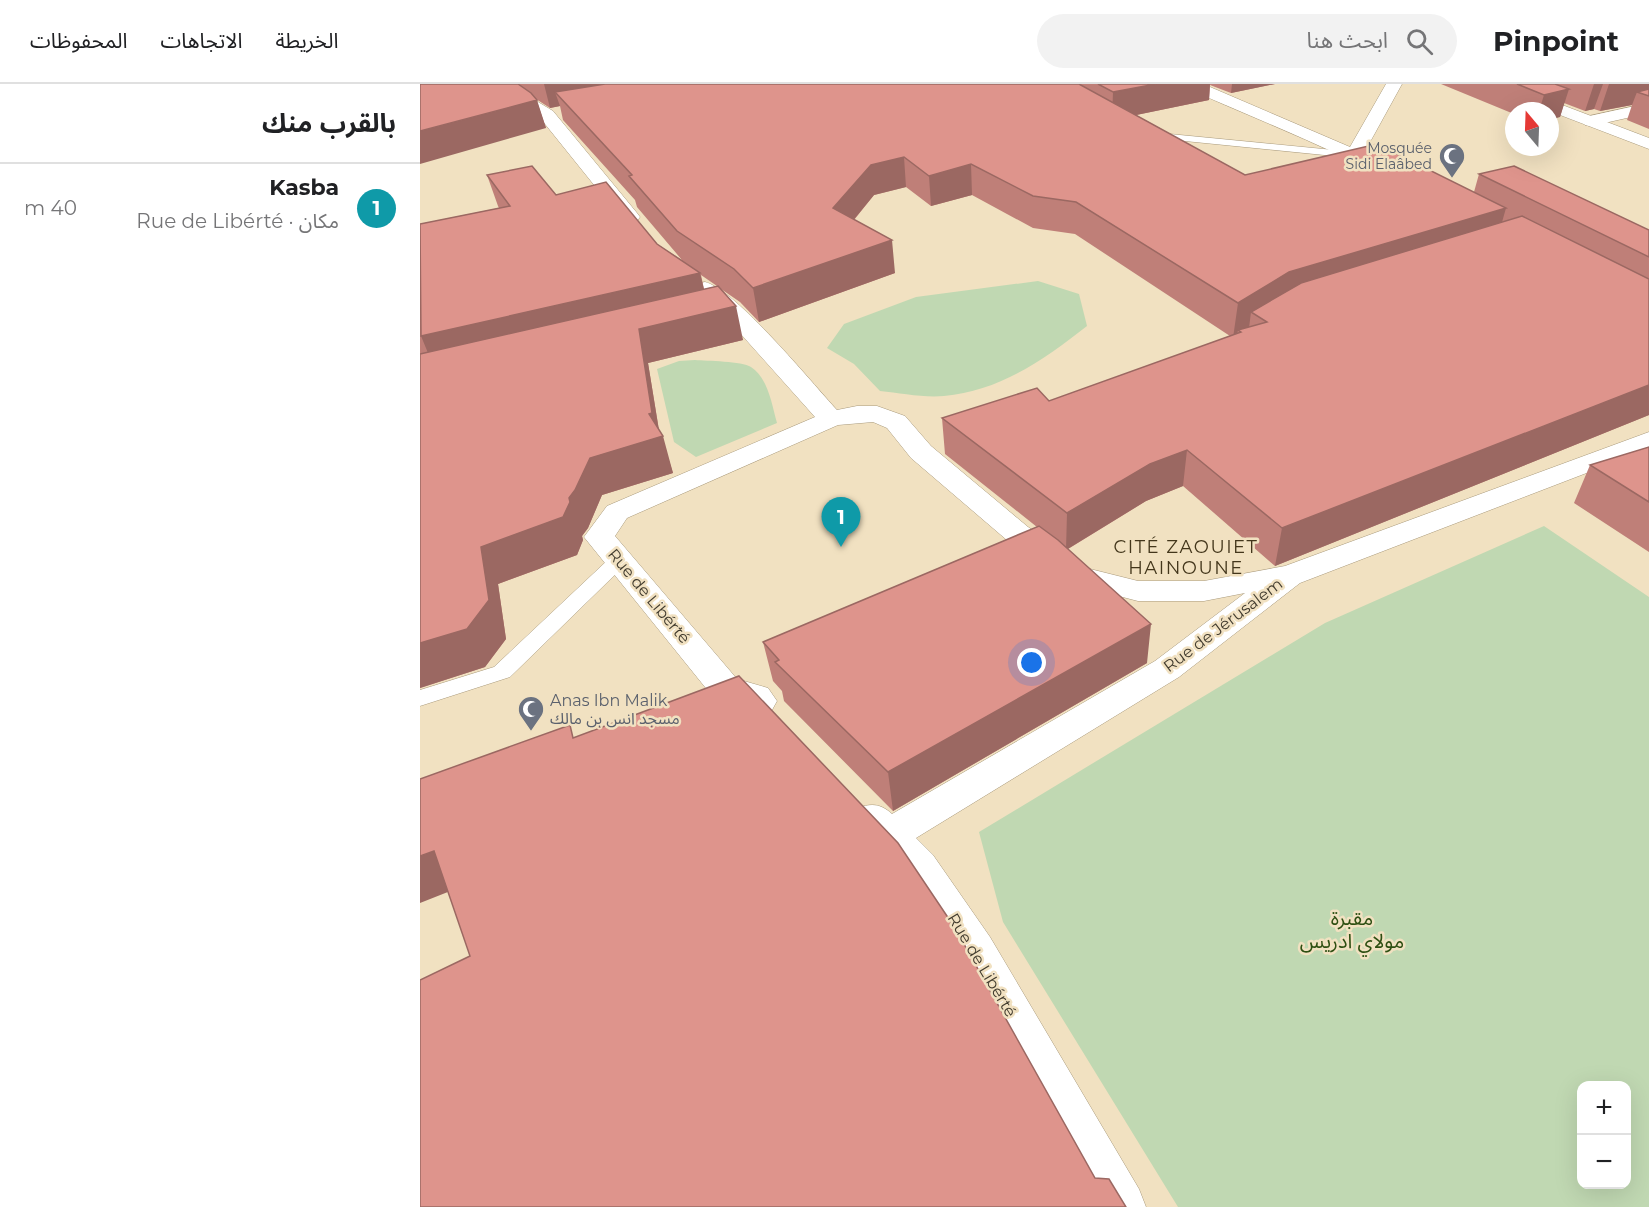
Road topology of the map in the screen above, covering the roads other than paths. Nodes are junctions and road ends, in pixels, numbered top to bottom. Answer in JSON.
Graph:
{"nodes":[{"id":1,"x":497,"y":84,"type":"edge"},
{"id":2,"x":1191,"y":84,"type":"edge"},
{"id":3,"x":1394,"y":84,"type":"edge"},
{"id":4,"x":1485,"y":86,"type":"edge"},
{"id":5,"x":1519,"y":102,"type":"edge"},
{"id":6,"x":1649,"y":108,"type":"edge"},
{"id":7,"x":1559,"y":119,"type":"edge"},
{"id":8,"x":1591,"y":121,"type":"junction"},
{"id":9,"x":1132,"y":133,"type":"edge"},
{"id":10,"x":1649,"y":144,"type":"edge"},
{"id":11,"x":1649,"y":154,"type":"edge"},
{"id":12,"x":1354,"y":155,"type":"junction"},
{"id":13,"x":1404,"y":182,"type":"edge"},
{"id":14,"x":646,"y":235,"type":"edge"},
{"id":15,"x":682,"y":274,"type":"edge"},
{"id":16,"x":831,"y":419,"type":"junction"},
{"id":17,"x":1649,"y":440,"type":"edge"},
{"id":18,"x":618,"y":561,"type":"junction"},
{"id":19,"x":1289,"y":576,"type":"junction"},
{"id":20,"x":420,"y":698,"type":"edge"},
{"id":21,"x":780,"y":721,"type":"edge"},
{"id":22,"x":850,"y":795,"type":"edge"},
{"id":23,"x":888,"y":836,"type":"junction"},
{"id":24,"x":1121,"y":1207,"type":"edge"}],
"edges":[{"from":1,"to":14,"type":"street"},
{"from":2,"to":12,"type":"street"},
{"from":3,"to":12,"type":"street"},
{"from":4,"to":5,"type":"street"},
{"from":4,"to":8,"type":"street"},
{"from":6,"to":8,"type":"street"},
{"from":7,"to":11,"type":"street"},
{"from":8,"to":10,"type":"street"},
{"from":9,"to":12,"type":"lane"},
{"from":12,"to":13,"type":"street"},
{"from":15,"to":16,"type":"street"},
{"from":16,"to":18,"type":"street","name":"Rue de Libérté"},
{"from":16,"to":19,"type":"street"},
{"from":17,"to":19,"type":"street","name":"Rue de Jérusalem"},
{"from":18,"to":20,"type":"lane"},
{"from":18,"to":21,"type":"street","name":"Rue de Libérté"},
{"from":19,"to":23,"type":"street","name":"Rue de Jérusalem"},
{"from":22,"to":23,"type":"street","name":"Rue de Libérté"},
{"from":23,"to":24,"type":"street","name":"Rue de Libérté"}]}
